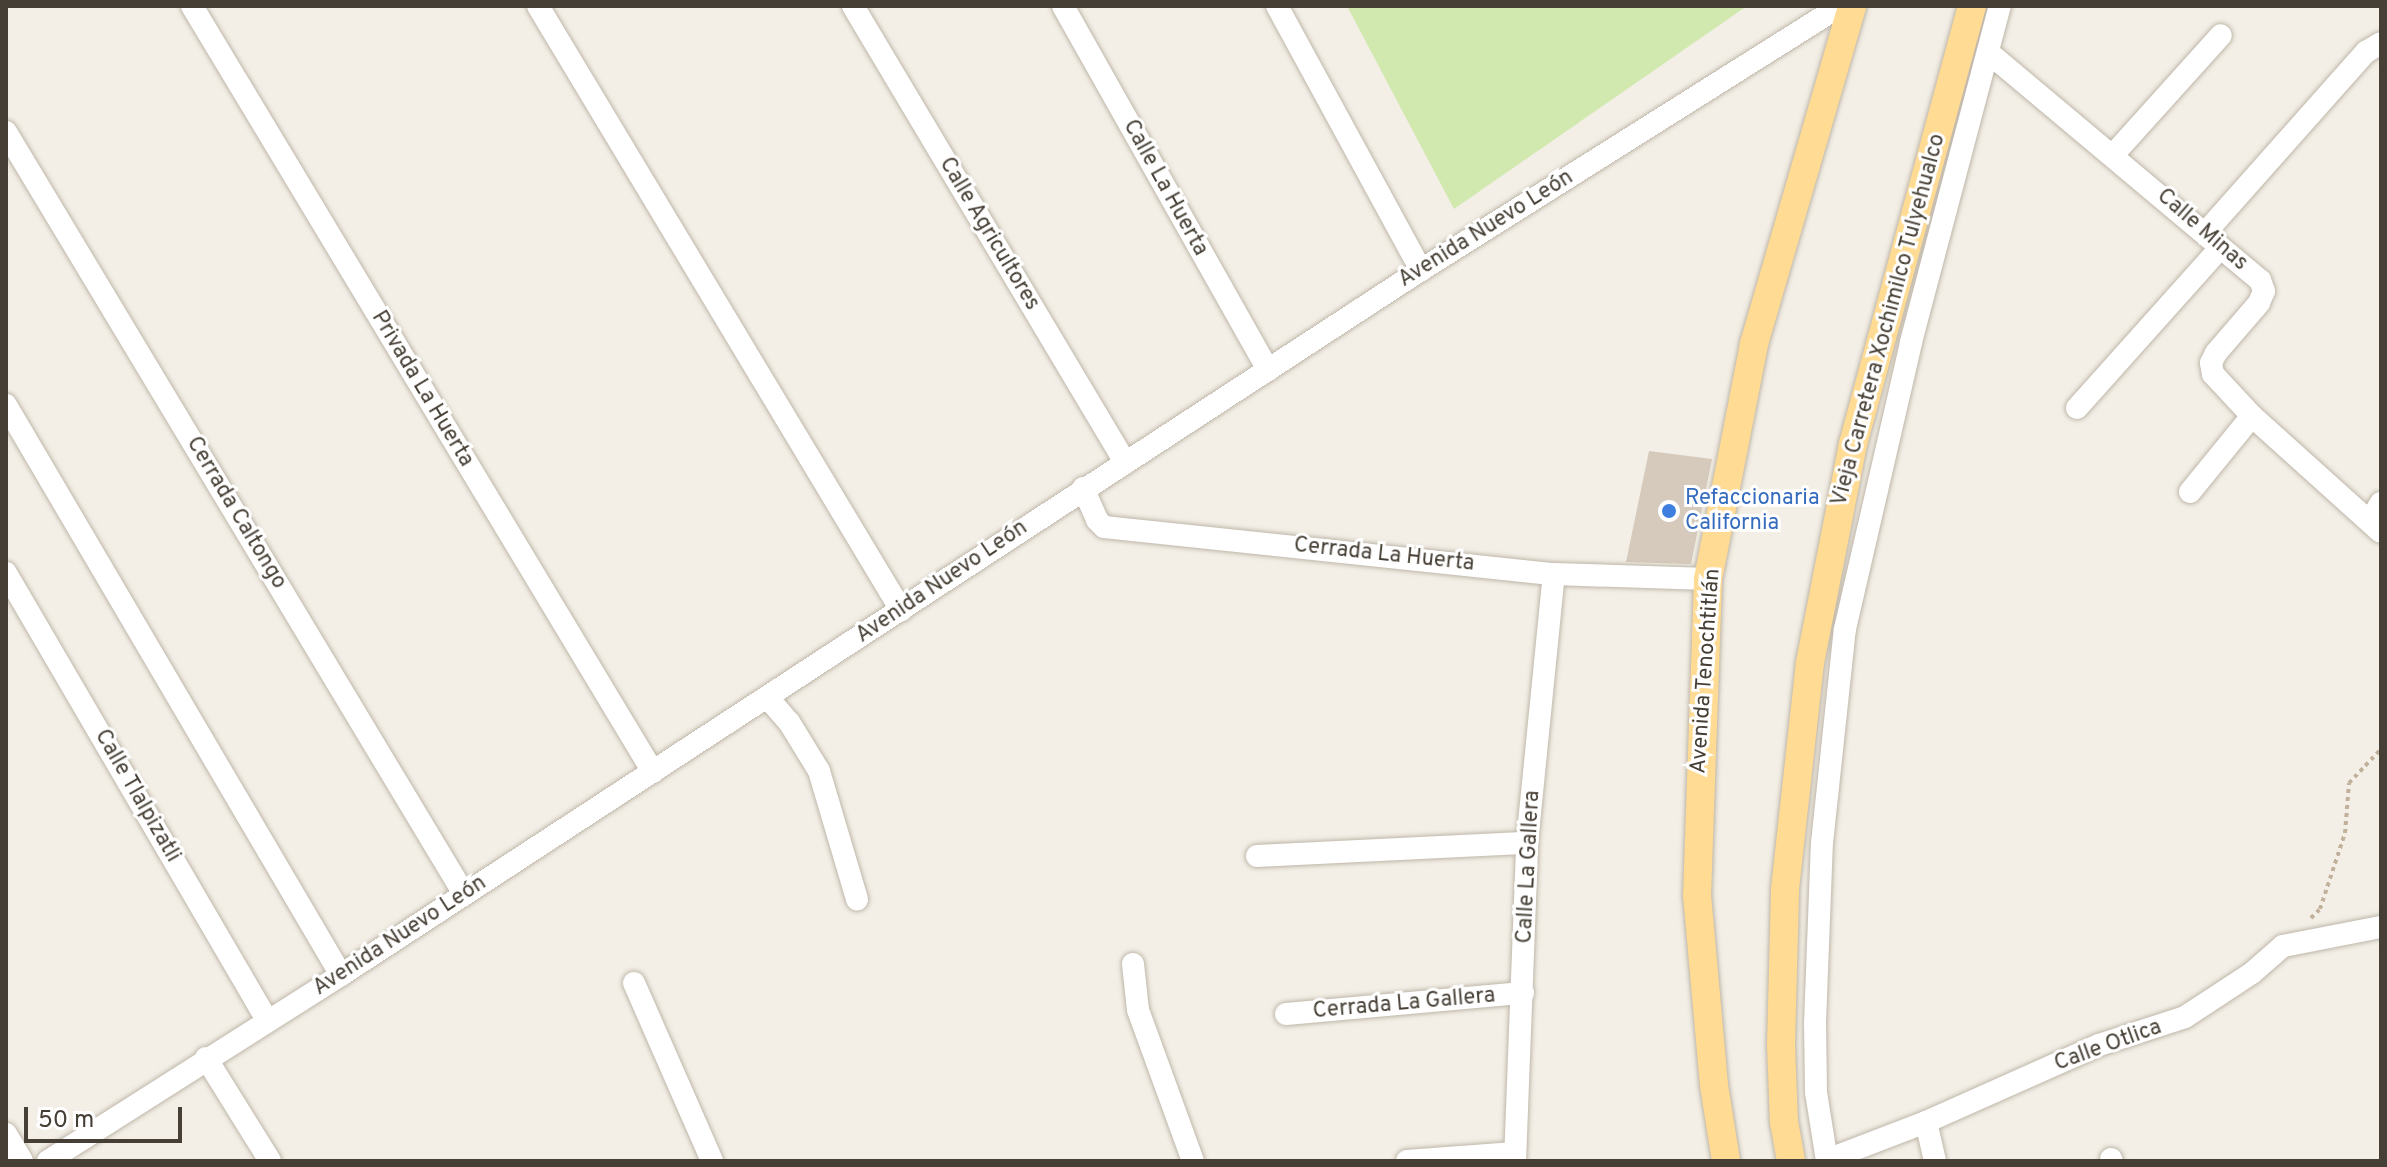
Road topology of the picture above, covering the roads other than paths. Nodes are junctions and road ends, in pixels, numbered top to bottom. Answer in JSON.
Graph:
{"nodes":[{"id":1,"x":192,"y":6,"type":"edge"},
{"id":2,"x":538,"y":6,"type":"edge"},
{"id":3,"x":853,"y":6,"type":"edge"},
{"id":4,"x":1063,"y":6,"type":"edge"},
{"id":5,"x":1277,"y":6,"type":"edge"},
{"id":6,"x":1840,"y":6,"type":"edge"},
{"id":7,"x":1852,"y":6,"type":"edge"},
{"id":8,"x":1972,"y":6,"type":"edge"},
{"id":9,"x":2000,"y":6,"type":"edge"},
{"id":10,"x":2221,"y":35,"type":"dead end"},
{"id":11,"x":2381,"y":43,"type":"edge"},
{"id":12,"x":1989,"y":53,"type":"junction"},
{"id":13,"x":6,"y":132,"type":"edge"},
{"id":14,"x":2113,"y":155,"type":"junction"},
{"id":15,"x":2213,"y":240,"type":"junction"},
{"id":16,"x":1421,"y":270,"type":"junction"},
{"id":17,"x":1268,"y":370,"type":"junction"},
{"id":18,"x":6,"y":405,"type":"edge"},
{"id":19,"x":2077,"y":408,"type":"dead end"},
{"id":20,"x":2252,"y":416,"type":"junction"},
{"id":21,"x":1125,"y":462,"type":"junction"},
{"id":22,"x":1083,"y":488,"type":"junction"},
{"id":23,"x":2190,"y":492,"type":"dead end"},
{"id":24,"x":2377,"y":519,"type":"edge"},
{"id":25,"x":6,"y":573,"type":"edge"},
{"id":26,"x":1554,"y":574,"type":"junction"},
{"id":27,"x":1708,"y":579,"type":"junction"},
{"id":28,"x":901,"y":610,"type":"junction"},
{"id":29,"x":767,"y":697,"type":"junction"},
{"id":30,"x":653,"y":772,"type":"junction"},
{"id":31,"x":1527,"y":843,"type":"junction"},
{"id":32,"x":1257,"y":856,"type":"dead end"},
{"id":33,"x":464,"y":894,"type":"junction"},
{"id":34,"x":857,"y":899,"type":"dead end"},
{"id":35,"x":2381,"y":927,"type":"edge"},
{"id":36,"x":1133,"y":964,"type":"dead end"},
{"id":37,"x":341,"y":975,"type":"junction"},
{"id":38,"x":634,"y":983,"type":"dead end"},
{"id":39,"x":1523,"y":993,"type":"junction"},
{"id":40,"x":1286,"y":1014,"type":"dead end"},
{"id":41,"x":267,"y":1020,"type":"junction"},
{"id":42,"x":206,"y":1058,"type":"junction"},
{"id":43,"x":1926,"y":1122,"type":"junction"},
{"id":44,"x":6,"y":1134,"type":"edge"},
{"id":45,"x":1515,"y":1157,"type":"edge"},
{"id":46,"x":22,"y":1161,"type":"edge"},
{"id":47,"x":48,"y":1161,"type":"edge"},
{"id":48,"x":270,"y":1161,"type":"edge"},
{"id":49,"x":712,"y":1161,"type":"edge"},
{"id":50,"x":1193,"y":1161,"type":"edge"},
{"id":51,"x":1407,"y":1161,"type":"edge"},
{"id":52,"x":1726,"y":1161,"type":"edge"},
{"id":53,"x":1791,"y":1161,"type":"edge"},
{"id":54,"x":1827,"y":1161,"type":"edge"},
{"id":55,"x":1935,"y":1161,"type":"edge"}],
"edges":[{"from":1,"to":30,"type":"street","name":"Privada La Huerta"},
{"from":2,"to":28,"type":"street"},
{"from":3,"to":21,"type":"street","name":"Calle Agricultores"},
{"from":4,"to":17,"type":"street","name":"Calle La Huerta"},
{"from":5,"to":16,"type":"street"},
{"from":6,"to":16,"type":"street","name":"Avenida Nuevo León"},
{"from":7,"to":27,"type":"main road","name":"Avenida Tenochtitlán"},
{"from":8,"to":53,"type":"main road","name":"Vieja Carretera Xochimilco Tulyehualco"},
{"from":9,"to":12,"type":"street"},
{"from":10,"to":14,"type":"street"},
{"from":11,"to":15,"type":"street"},
{"from":12,"to":14,"type":"street","name":"Calle Minas"},
{"from":12,"to":54,"type":"street"},
{"from":13,"to":33,"type":"street","name":"Cerrada Caltongo"},
{"from":14,"to":15,"type":"street","name":"Calle Minas"},
{"from":15,"to":19,"type":"street"},
{"from":15,"to":20,"type":"street","name":"Calle Minas"},
{"from":16,"to":17,"type":"street","name":"Avenida Nuevo León"},
{"from":17,"to":21,"type":"street","name":"Avenida Nuevo León"},
{"from":18,"to":37,"type":"street"},
{"from":20,"to":23,"type":"street"},
{"from":20,"to":24,"type":"street","name":"Calle Minas"},
{"from":21,"to":22,"type":"street","name":"Avenida Nuevo León"},
{"from":22,"to":26,"type":"street","name":"Cerrada La Huerta"},
{"from":22,"to":28,"type":"street","name":"Avenida Nuevo León"},
{"from":25,"to":41,"type":"street","name":"Calle Tlalpizatli"},
{"from":26,"to":27,"type":"street","name":"Cerrada La Huerta"},
{"from":26,"to":31,"type":"street","name":"Calle La Gallera"},
{"from":27,"to":52,"type":"main road","name":"Avenida Tenochtitlán"},
{"from":28,"to":29,"type":"street","name":"Avenida Nuevo León"},
{"from":29,"to":30,"type":"street","name":"Avenida Nuevo León"},
{"from":29,"to":34,"type":"street"},
{"from":30,"to":33,"type":"street","name":"Avenida Nuevo León"},
{"from":31,"to":32,"type":"street"},
{"from":31,"to":39,"type":"street","name":"Calle La Gallera"},
{"from":33,"to":37,"type":"street","name":"Avenida Nuevo León"},
{"from":35,"to":43,"type":"street","name":"Calle Otlica"},
{"from":36,"to":50,"type":"street"},
{"from":37,"to":41,"type":"street","name":"Avenida Nuevo León"},
{"from":38,"to":49,"type":"street"},
{"from":39,"to":40,"type":"street","name":"Cerrada La Gallera"},
{"from":39,"to":45,"type":"street","name":"Calle La Gallera"},
{"from":41,"to":42,"type":"street","name":"Avenida Nuevo León"},
{"from":42,"to":47,"type":"street","name":"Avenida Nuevo León"},
{"from":42,"to":48,"type":"street"},
{"from":43,"to":54,"type":"street","name":"Calle Otlica"},
{"from":43,"to":55,"type":"street"},
{"from":44,"to":46,"type":"street"},
{"from":45,"to":51,"type":"street"}]}
